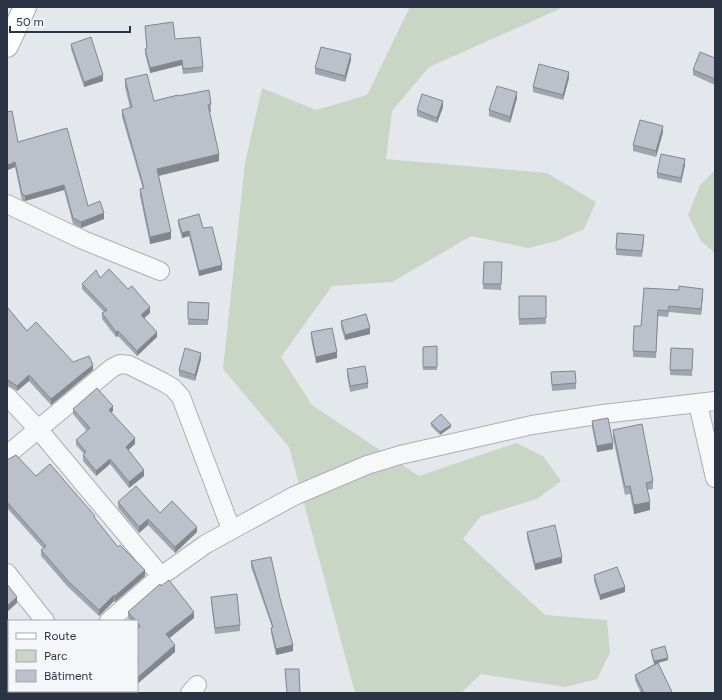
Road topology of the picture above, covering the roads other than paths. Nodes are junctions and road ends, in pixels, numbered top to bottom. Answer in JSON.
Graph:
{"nodes":[{"id":1,"x":25,"y":7,"type":"edge"},
{"id":2,"x":7,"y":46,"type":"edge"},
{"id":3,"x":7,"y":204,"type":"edge"},
{"id":4,"x":160,"y":271,"type":"dead end"},
{"id":5,"x":7,"y":396,"type":"edge"},
{"id":6,"x":706,"y":402,"type":"edge"},
{"id":7,"x":38,"y":429,"type":"junction"},
{"id":8,"x":7,"y":455,"type":"edge"},
{"id":9,"x":715,"y":478,"type":"edge"},
{"id":10,"x":231,"y":529,"type":"junction"},
{"id":11,"x":7,"y":573,"type":"edge"},
{"id":12,"x":161,"y":576,"type":"junction"},
{"id":13,"x":44,"y":620,"type":"edge"},
{"id":14,"x":110,"y":620,"type":"edge"}],
"edges":[{"from":1,"to":2,"type":"street"},
{"from":3,"to":4,"type":"street"},
{"from":5,"to":7,"type":"street"},
{"from":6,"to":9,"type":"street"},
{"from":6,"to":10,"type":"street"},
{"from":7,"to":8,"type":"street"},
{"from":7,"to":10,"type":"street"},
{"from":7,"to":12,"type":"street"},
{"from":10,"to":12,"type":"street"},
{"from":11,"to":13,"type":"street"},
{"from":12,"to":14,"type":"street"}]}
